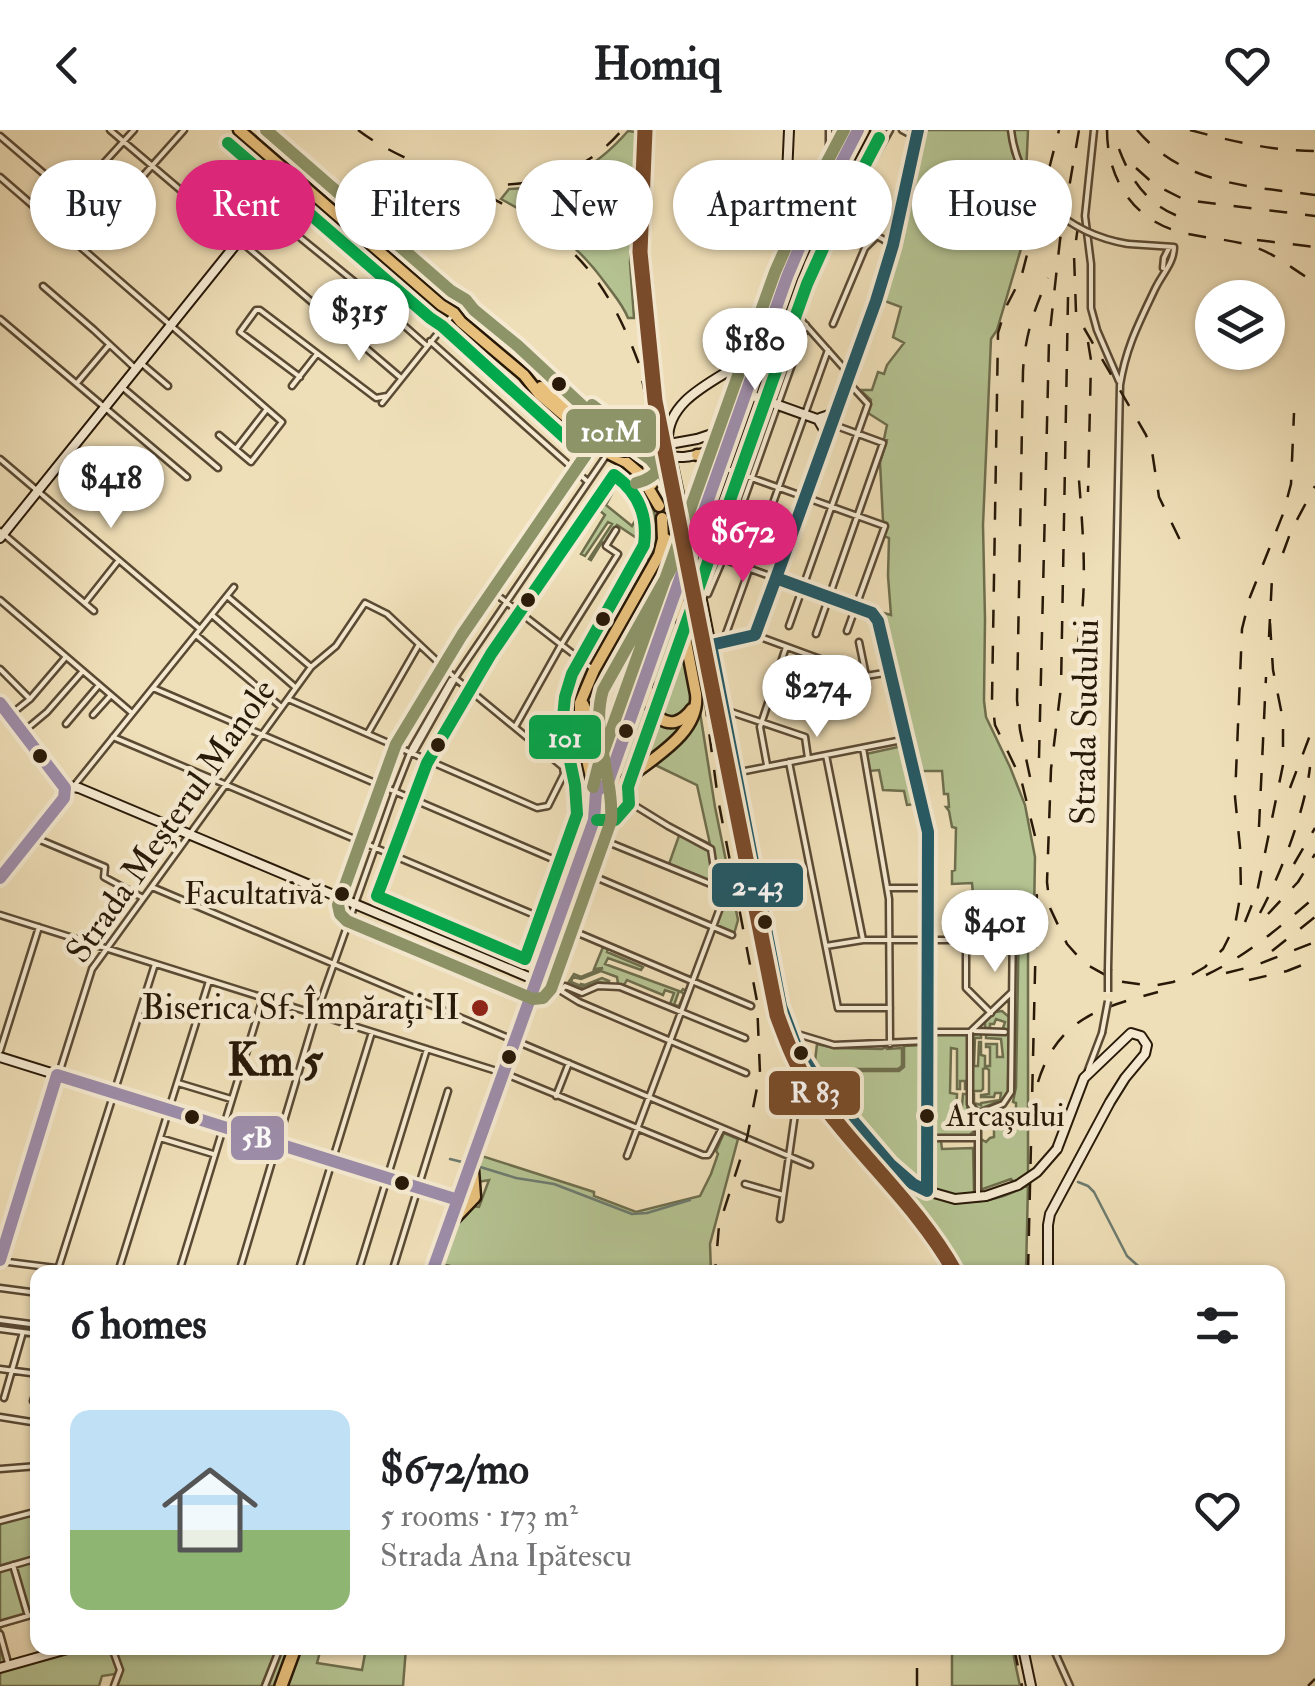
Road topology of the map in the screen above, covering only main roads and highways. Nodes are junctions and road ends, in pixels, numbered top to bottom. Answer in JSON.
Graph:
{"nodes":[{"id":1,"x":239,"y":130,"type":"edge"},
{"id":2,"x":861,"y":130,"type":"edge"},
{"id":3,"x":845,"y":160,"type":"edge"},
{"id":4,"x":801,"y":250,"type":"edge"},
{"id":5,"x":802,"y":250,"type":"edge"},
{"id":6,"x":524,"y":376,"type":"junction"},
{"id":7,"x":696,"y":455,"type":"road end"},
{"id":8,"x":644,"y":456,"type":"junction"},
{"id":9,"x":632,"y":466,"type":"junction"},
{"id":10,"x":722,"y":473,"type":"junction"},
{"id":11,"x":661,"y":512,"type":"junction"},
{"id":12,"x":703,"y":520,"type":"junction"},
{"id":13,"x":665,"y":546,"type":"junction"},
{"id":14,"x":670,"y":562,"type":"junction"},
{"id":15,"x":647,"y":578,"type":"junction"},
{"id":16,"x":671,"y":587,"type":"junction"},
{"id":17,"x":682,"y":620,"type":"junction"},
{"id":18,"x":661,"y":636,"type":"junction"},
{"id":19,"x":650,"y":672,"type":"junction"},
{"id":20,"x":584,"y":691,"type":"junction"},
{"id":21,"x":635,"y":704,"type":"junction"},
{"id":22,"x":689,"y":719,"type":"junction"},
{"id":23,"x":608,"y":793,"type":"junction"},
{"id":24,"x":627,"y":800,"type":"road end"},
{"id":25,"x":578,"y":869,"type":"junction"},
{"id":26,"x":539,"y":983,"type":"junction"},
{"id":27,"x":504,"y":1073,"type":"junction"},
{"id":28,"x":437,"y":1265,"type":"edge"},
{"id":29,"x":295,"y":1655,"type":"edge"},
{"id":30,"x":284,"y":1686,"type":"edge"}],
"edges":[{"from":1,"to":6,"type":"main road"},
{"from":2,"to":3,"type":"main road"},
{"from":4,"to":10,"type":"main road"},
{"from":5,"to":12,"type":"main road"},
{"from":6,"to":8,"type":"main road"},
{"from":6,"to":9,"type":"main road"},
{"from":7,"to":10,"type":"main road"},
{"from":8,"to":9,"type":"main road"},
{"from":8,"to":11,"type":"main road"},
{"from":9,"to":11,"type":"main road"},
{"from":10,"to":12,"type":"main road"},
{"from":11,"to":13,"type":"main road"},
{"from":12,"to":18,"type":"main road","bridge":true},
{"from":13,"to":14,"type":"main road"},
{"from":13,"to":15,"type":"main road"},
{"from":14,"to":15,"type":"main road"},
{"from":14,"to":16,"type":"main road"},
{"from":14,"to":17,"type":"main road"},
{"from":15,"to":16,"type":"main road"},
{"from":15,"to":20,"type":"main road"},
{"from":16,"to":17,"type":"main road"},
{"from":17,"to":22,"type":"main road"},
{"from":18,"to":19,"type":"main road"},
{"from":18,"to":21,"type":"main road"},
{"from":19,"to":22,"type":"main road"},
{"from":19,"to":23,"type":"main road"},
{"from":20,"to":21,"type":"main road"},
{"from":20,"to":23,"type":"main road"},
{"from":21,"to":23,"type":"main road"},
{"from":22,"to":23,"type":"main road"},
{"from":23,"to":24,"type":"main road"},
{"from":23,"to":25,"type":"main road"},
{"from":23,"to":25,"type":"main road"},
{"from":25,"to":26,"type":"main road"},
{"from":26,"to":27,"type":"main road"},
{"from":26,"to":27,"type":"main road"},
{"from":27,"to":28,"type":"main road"},
{"from":29,"to":30,"type":"highway"}]}
